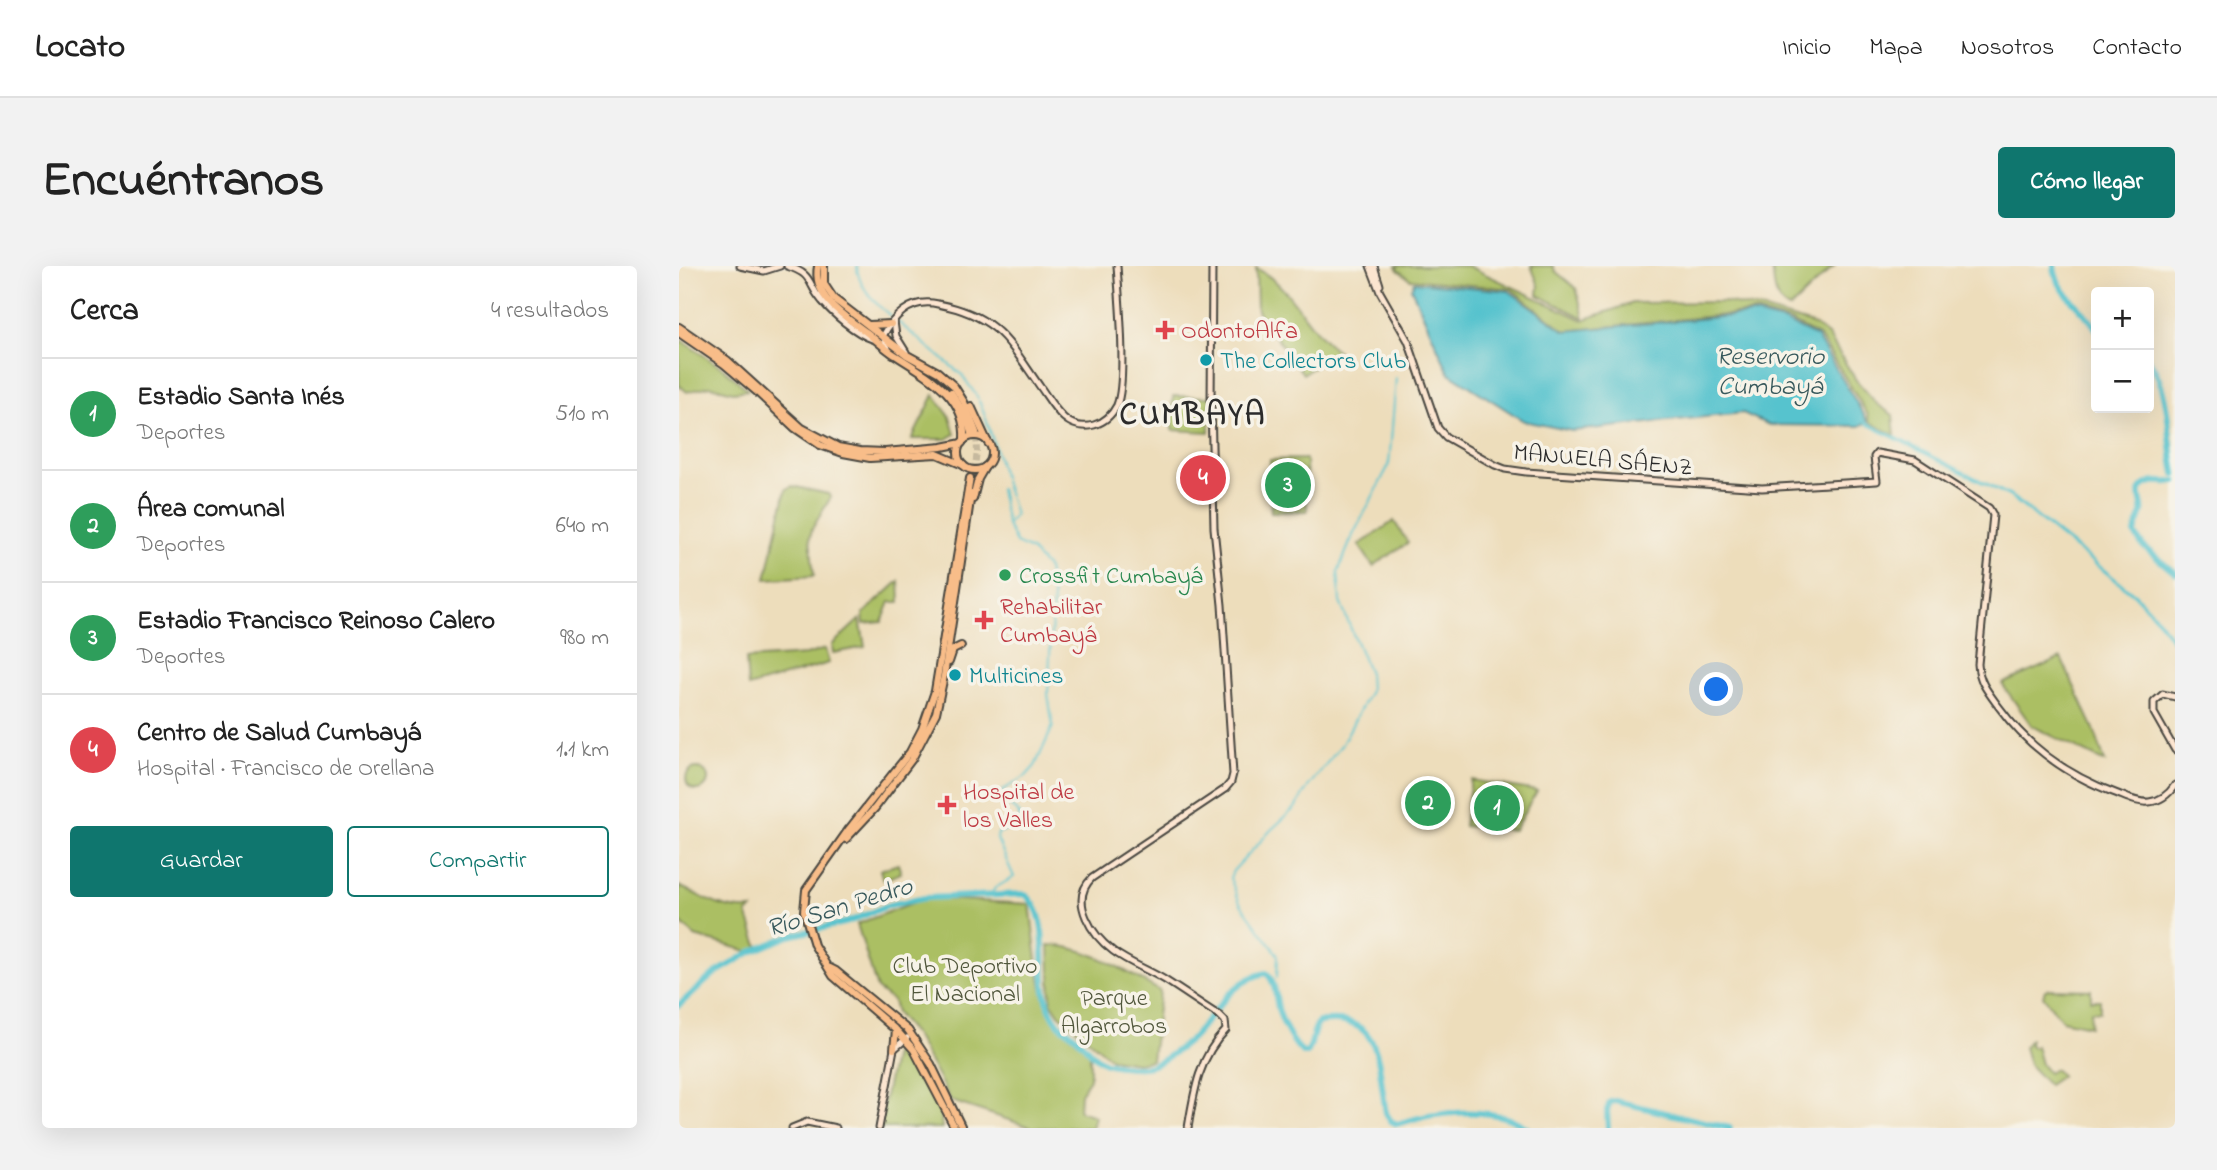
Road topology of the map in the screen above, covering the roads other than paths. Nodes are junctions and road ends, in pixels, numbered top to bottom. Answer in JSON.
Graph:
{"nodes":[{"id":1,"x":740,"y":266,"type":"edge"},
{"id":2,"x":780,"y":266,"type":"edge"},
{"id":3,"x":787,"y":266,"type":"edge"},
{"id":4,"x":818,"y":266,"type":"edge"},
{"id":5,"x":824,"y":266,"type":"edge"},
{"id":6,"x":1117,"y":266,"type":"edge"},
{"id":7,"x":1212,"y":266,"type":"edge"},
{"id":8,"x":1364,"y":266,"type":"edge"},
{"id":9,"x":1372,"y":266,"type":"edge"},
{"id":10,"x":802,"y":269,"type":"edge"},
{"id":11,"x":1382,"y":295,"type":"junction"},
{"id":12,"x":895,"y":320,"type":"junction"},
{"id":13,"x":867,"y":325,"type":"junction"},
{"id":14,"x":679,"y":327,"type":"edge"},
{"id":15,"x":679,"y":333,"type":"edge"},
{"id":16,"x":883,"y":336,"type":"junction"},
{"id":17,"x":875,"y":339,"type":"junction"},
{"id":18,"x":890,"y":351,"type":"junction"},
{"id":19,"x":907,"y":355,"type":"junction"},
{"id":20,"x":924,"y":367,"type":"junction"},
{"id":21,"x":973,"y":432,"type":"tunnel mouth"},
{"id":22,"x":963,"y":442,"type":"junction"},
{"id":23,"x":988,"y":443,"type":"junction"},
{"id":24,"x":963,"y":465,"type":"junction"},
{"id":25,"x":986,"y":466,"type":"junction"},
{"id":26,"x":956,"y":551,"type":"junction"},
{"id":27,"x":961,"y":559,"type":"junction"},
{"id":28,"x":961,"y":646,"type":"dead end"},
{"id":29,"x":944,"y":676,"type":"junction"},
{"id":30,"x":2175,"y":697,"type":"edge"},
{"id":31,"x":2175,"y":750,"type":"edge"},
{"id":32,"x":2175,"y":785,"type":"edge"},
{"id":33,"x":842,"y":841,"type":"junction"},
{"id":34,"x":828,"y":968,"type":"junction"},
{"id":35,"x":896,"y":1030,"type":"junction"},
{"id":36,"x":909,"y":1038,"type":"junction"},
{"id":37,"x":894,"y":1051,"type":"junction"},
{"id":38,"x":792,"y":1128,"type":"edge"},
{"id":39,"x":836,"y":1128,"type":"edge"},
{"id":40,"x":879,"y":1128,"type":"edge"},
{"id":41,"x":955,"y":1128,"type":"edge"},
{"id":42,"x":962,"y":1128,"type":"edge"},
{"id":43,"x":1188,"y":1128,"type":"edge"}],
"edges":[{"from":1,"to":2,"type":"street"},
{"from":3,"to":10,"type":"street"},
{"from":4,"to":17,"type":"main road"},
{"from":5,"to":13,"type":"main road"},
{"from":6,"to":12,"type":"street"},
{"from":7,"to":43,"type":"street"},
{"from":8,"to":11,"type":"street"},
{"from":9,"to":11,"type":"street","name":"MANUELA SÁENZ"},
{"from":10,"to":17,"type":"street"},
{"from":11,"to":32,"type":"street","name":"MANUELA SÁENZ"},
{"from":12,"to":13,"type":"main road"},
{"from":12,"to":16,"type":"street"},
{"from":12,"to":19,"type":"street"},
{"from":13,"to":16,"type":"main road"},
{"from":14,"to":22,"type":"main road"},
{"from":15,"to":24,"type":"main road"},
{"from":16,"to":18,"type":"street"},
{"from":16,"to":19,"type":"main road"},
{"from":17,"to":18,"type":"main road"},
{"from":18,"to":20,"type":"main road"},
{"from":19,"to":20,"type":"main road"},
{"from":20,"to":21,"type":"main road"},
{"from":20,"to":22,"type":"main road"},
{"from":20,"to":23,"type":"main road"},
{"from":22,"to":23,"type":"main road"},
{"from":22,"to":24,"type":"main road"},
{"from":23,"to":25,"type":"main road"},
{"from":24,"to":25,"type":"main road"},
{"from":24,"to":26,"type":"main road"},
{"from":25,"to":27,"type":"main road"},
{"from":26,"to":27,"type":"main road"},
{"from":26,"to":33,"type":"main road"},
{"from":27,"to":29,"type":"main road"},
{"from":28,"to":29,"type":"main road"},
{"from":29,"to":33,"type":"main road"},
{"from":30,"to":31,"type":"street"},
{"from":33,"to":34,"type":"main road"},
{"from":34,"to":35,"type":"main road"},
{"from":34,"to":36,"type":"main road"},
{"from":35,"to":36,"type":"main road"},
{"from":35,"to":37,"type":"main road"},
{"from":36,"to":37,"type":"street"},
{"from":36,"to":41,"type":"main road"},
{"from":36,"to":42,"type":"main road"},
{"from":37,"to":40,"type":"street"},
{"from":38,"to":39,"type":"street"}]}
